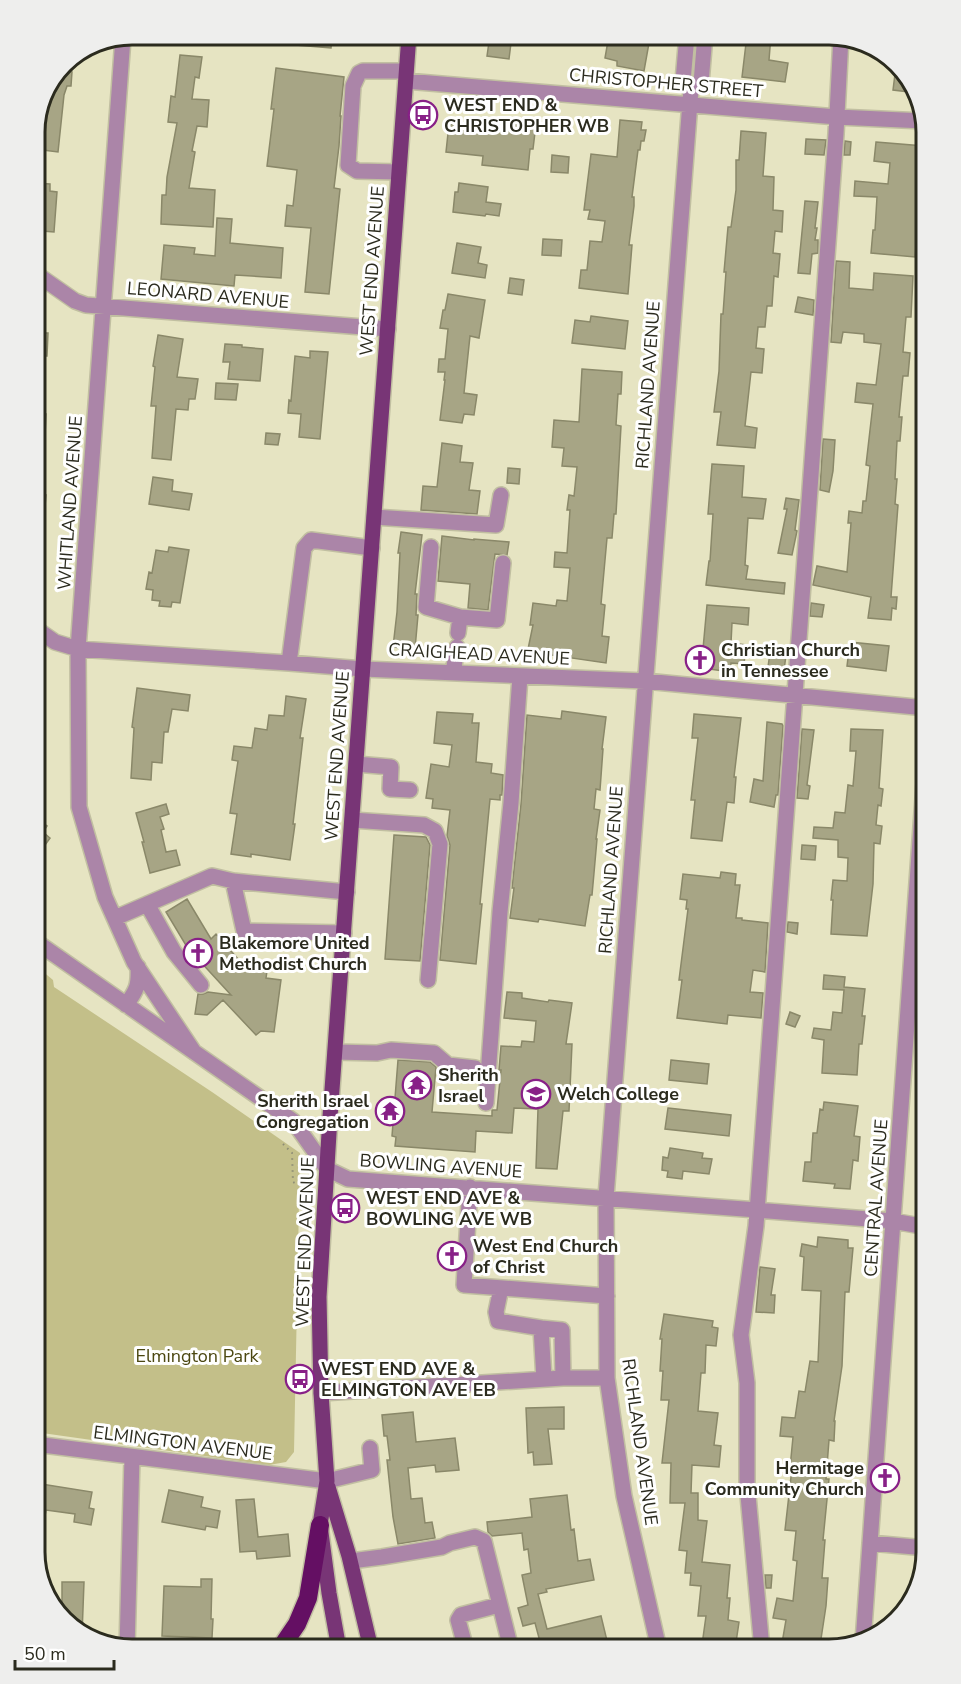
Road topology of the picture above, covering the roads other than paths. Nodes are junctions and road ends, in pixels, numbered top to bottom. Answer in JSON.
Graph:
{"nodes":[{"id":1,"x":408,"y":45,"type":"edge"},
{"id":2,"x":686,"y":45,"type":"edge"},
{"id":3,"x":704,"y":45,"type":"edge"},
{"id":4,"x":122,"y":46,"type":"edge"},
{"id":5,"x":841,"y":46,"type":"edge"},
{"id":6,"x":406,"y":76,"type":"junction"},
{"id":7,"x":690,"y":96,"type":"junction"},
{"id":8,"x":837,"y":117,"type":"junction"},
{"id":9,"x":915,"y":121,"type":"edge"},
{"id":10,"x":399,"y":172,"type":"junction"},
{"id":11,"x":45,"y":280,"type":"edge"},
{"id":12,"x":104,"y":307,"type":"junction"},
{"id":13,"x":388,"y":329,"type":"junction"},
{"id":14,"x":501,"y":495,"type":"dead end"},
{"id":15,"x":374,"y":517,"type":"junction"},
{"id":16,"x":431,"y":547,"type":"dead end"},
{"id":17,"x":372,"y":548,"type":"junction"},
{"id":18,"x":503,"y":563,"type":"dead end"},
{"id":19,"x":460,"y":617,"type":"junction"},
{"id":20,"x":45,"y":635,"type":"edge"},
{"id":21,"x":78,"y":649,"type":"junction"},
{"id":22,"x":289,"y":663,"type":"junction"},
{"id":23,"x":363,"y":669,"type":"junction"},
{"id":24,"x":453,"y":673,"type":"junction"},
{"id":25,"x":520,"y":676,"type":"junction"},
{"id":26,"x":645,"y":681,"type":"junction"},
{"id":27,"x":795,"y":695,"type":"junction"},
{"id":28,"x":916,"y":707,"type":"edge"},
{"id":29,"x":356,"y":764,"type":"junction"},
{"id":30,"x":410,"y":790,"type":"dead end"},
{"id":31,"x":352,"y":820,"type":"junction"},
{"id":32,"x":233,"y":881,"type":"junction"},
{"id":33,"x":347,"y":892,"type":"junction"},
{"id":34,"x":147,"y":904,"type":"junction"},
{"id":35,"x":916,"y":906,"type":"edge"},
{"id":36,"x":115,"y":918,"type":"junction"},
{"id":37,"x":344,"y":933,"type":"junction"},
{"id":38,"x":45,"y":947,"type":"edge"},
{"id":39,"x":138,"y":967,"type":"junction"},
{"id":40,"x":428,"y":980,"type":"dead end"},
{"id":41,"x":201,"y":985,"type":"dead end"},
{"id":42,"x":126,"y":1005,"type":"junction"},
{"id":43,"x":194,"y":1052,"type":"junction"},
{"id":44,"x":335,"y":1052,"type":"junction"},
{"id":45,"x":475,"y":1068,"type":"dead end"},
{"id":46,"x":486,"y":1103,"type":"dead end"},
{"id":47,"x":327,"y":1169,"type":"junction"},
{"id":48,"x":470,"y":1187,"type":"junction"},
{"id":49,"x":606,"y":1197,"type":"junction"},
{"id":50,"x":757,"y":1210,"type":"junction"},
{"id":51,"x":893,"y":1221,"type":"junction"},
{"id":52,"x":916,"y":1225,"type":"edge"},
{"id":53,"x":501,"y":1288,"type":"junction"},
{"id":54,"x":607,"y":1296,"type":"junction"},
{"id":55,"x":541,"y":1328,"type":"junction"},
{"id":56,"x":563,"y":1378,"type":"junction"},
{"id":57,"x":607,"y":1378,"type":"junction"},
{"id":58,"x":544,"y":1379,"type":"junction"},
{"id":59,"x":321,"y":1394,"type":"junction"},
{"id":60,"x":45,"y":1445,"type":"edge"},
{"id":61,"x":370,"y":1448,"type":"dead end"},
{"id":62,"x":132,"y":1457,"type":"junction"},
{"id":63,"x":327,"y":1481,"type":"junction"},
{"id":64,"x":320,"y":1526,"type":"junction"},
{"id":65,"x":870,"y":1543,"type":"junction"},
{"id":66,"x":916,"y":1547,"type":"edge"},
{"id":67,"x":351,"y":1561,"type":"junction"},
{"id":68,"x":499,"y":1605,"type":"junction"},
{"id":69,"x":863,"y":1632,"type":"edge"},
{"id":70,"x":128,"y":1639,"type":"edge"},
{"id":71,"x":287,"y":1639,"type":"edge"},
{"id":72,"x":337,"y":1639,"type":"edge"},
{"id":73,"x":369,"y":1639,"type":"edge"},
{"id":74,"x":463,"y":1639,"type":"edge"},
{"id":75,"x":508,"y":1639,"type":"edge"},
{"id":76,"x":657,"y":1639,"type":"edge"},
{"id":77,"x":761,"y":1639,"type":"edge"}],
"edges":[{"from":1,"to":6,"type":"main road","name":"WEST END AVENUE"},
{"from":2,"to":7,"type":"street","name":"RICHLAND AVENUE"},
{"from":3,"to":7,"type":"street","name":"RICHLAND AVENUE"},
{"from":4,"to":12,"type":"street","name":"WHITLAND AVENUE"},
{"from":5,"to":8,"type":"street"},
{"from":6,"to":7,"type":"street","name":"CHRISTOPHER STREET"},
{"from":6,"to":10,"type":"main road","name":"WEST END AVENUE"},
{"from":6,"to":10,"type":"street","name":"CHRISTOPHER STREET"},
{"from":7,"to":8,"type":"street","name":"CHRISTOPHER STREET"},
{"from":7,"to":26,"type":"street","name":"RICHLAND AVENUE"},
{"from":8,"to":9,"type":"street","name":"CHRISTOPHER STREET"},
{"from":8,"to":27,"type":"street"},
{"from":10,"to":13,"type":"main road","name":"WEST END AVENUE"},
{"from":11,"to":12,"type":"street","name":"LEONARD AVENUE"},
{"from":12,"to":13,"type":"street","name":"LEONARD AVENUE"},
{"from":12,"to":21,"type":"street","name":"WHITLAND AVENUE"},
{"from":13,"to":15,"type":"main road","name":"WEST END AVENUE"},
{"from":14,"to":15,"type":"street"},
{"from":15,"to":17,"type":"main road","name":"WEST END AVENUE"},
{"from":16,"to":19,"type":"street"},
{"from":17,"to":22,"type":"street"},
{"from":17,"to":23,"type":"main road","name":"WEST END AVENUE"},
{"from":18,"to":19,"type":"street"},
{"from":19,"to":24,"type":"street"},
{"from":20,"to":21,"type":"street","name":"CRAIGHEAD AVENUE"},
{"from":21,"to":22,"type":"street","name":"CRAIGHEAD AVENUE"},
{"from":21,"to":36,"type":"street","name":"WHITLAND AVENUE"},
{"from":22,"to":23,"type":"street","name":"CRAIGHEAD AVENUE"},
{"from":23,"to":24,"type":"street","name":"CRAIGHEAD AVENUE"},
{"from":23,"to":29,"type":"main road","name":"WEST END AVENUE"},
{"from":24,"to":25,"type":"street","name":"CRAIGHEAD AVENUE"},
{"from":25,"to":26,"type":"street","name":"CRAIGHEAD AVENUE"},
{"from":25,"to":46,"type":"street"},
{"from":26,"to":27,"type":"street","name":"CRAIGHEAD AVENUE"},
{"from":26,"to":49,"type":"street","name":"RICHLAND AVENUE"},
{"from":27,"to":28,"type":"street","name":"CRAIGHEAD AVENUE"},
{"from":27,"to":50,"type":"street"},
{"from":29,"to":30,"type":"street"},
{"from":29,"to":31,"type":"main road","name":"WEST END AVENUE"},
{"from":31,"to":33,"type":"main road","name":"WEST END AVENUE"},
{"from":31,"to":40,"type":"street"},
{"from":32,"to":33,"type":"street"},
{"from":32,"to":34,"type":"street"},
{"from":32,"to":37,"type":"street"},
{"from":33,"to":37,"type":"main road","name":"WEST END AVENUE"},
{"from":34,"to":36,"type":"street"},
{"from":34,"to":41,"type":"street"},
{"from":35,"to":51,"type":"street","name":"CENTRAL AVENUE"},
{"from":36,"to":39,"type":"street","name":"WHITLAND AVENUE"},
{"from":37,"to":44,"type":"main road","name":"WEST END AVENUE"},
{"from":38,"to":42,"type":"street"},
{"from":39,"to":42,"type":"street"},
{"from":39,"to":43,"type":"street","name":"WHITLAND AVENUE"},
{"from":42,"to":43,"type":"street"},
{"from":43,"to":47,"type":"street"},
{"from":44,"to":45,"type":"street"},
{"from":44,"to":47,"type":"main road","name":"WEST END AVENUE"},
{"from":47,"to":48,"type":"street","name":"BOWLING AVENUE"},
{"from":47,"to":59,"type":"main road","name":"WEST END AVENUE"},
{"from":48,"to":49,"type":"street","name":"BOWLING AVENUE"},
{"from":48,"to":53,"type":"street"},
{"from":49,"to":50,"type":"street","name":"BOWLING AVENUE"},
{"from":49,"to":54,"type":"street","name":"RICHLAND AVENUE"},
{"from":50,"to":51,"type":"street","name":"BOWLING AVENUE"},
{"from":50,"to":77,"type":"street"},
{"from":51,"to":52,"type":"street","name":"BOWLING AVENUE"},
{"from":51,"to":65,"type":"street","name":"CENTRAL AVENUE"},
{"from":53,"to":54,"type":"street"},
{"from":53,"to":55,"type":"street"},
{"from":54,"to":57,"type":"street","name":"RICHLAND AVENUE"},
{"from":55,"to":56,"type":"street"},
{"from":55,"to":58,"type":"street"},
{"from":56,"to":57,"type":"street"},
{"from":56,"to":58,"type":"street"},
{"from":57,"to":76,"type":"street","name":"RICHLAND AVENUE"},
{"from":58,"to":59,"type":"street"},
{"from":59,"to":63,"type":"main road","name":"WEST END AVENUE"},
{"from":60,"to":62,"type":"street","name":"ELMINGTON AVENUE"},
{"from":61,"to":63,"type":"street"},
{"from":62,"to":63,"type":"street","name":"ELMINGTON AVENUE"},
{"from":62,"to":70,"type":"street"},
{"from":63,"to":64,"type":"main road","name":"WEST END AVENUE"},
{"from":63,"to":67,"type":"main road","name":"WEST END AVENUE"},
{"from":64,"to":71,"type":"highway"},
{"from":64,"to":72,"type":"main road","name":"WEST END AVENUE"},
{"from":65,"to":66,"type":"street"},
{"from":65,"to":69,"type":"street","name":"CENTRAL AVENUE"},
{"from":67,"to":68,"type":"street"},
{"from":67,"to":73,"type":"main road","name":"WEST END AVENUE"},
{"from":68,"to":74,"type":"street"},
{"from":68,"to":75,"type":"street"}]}
